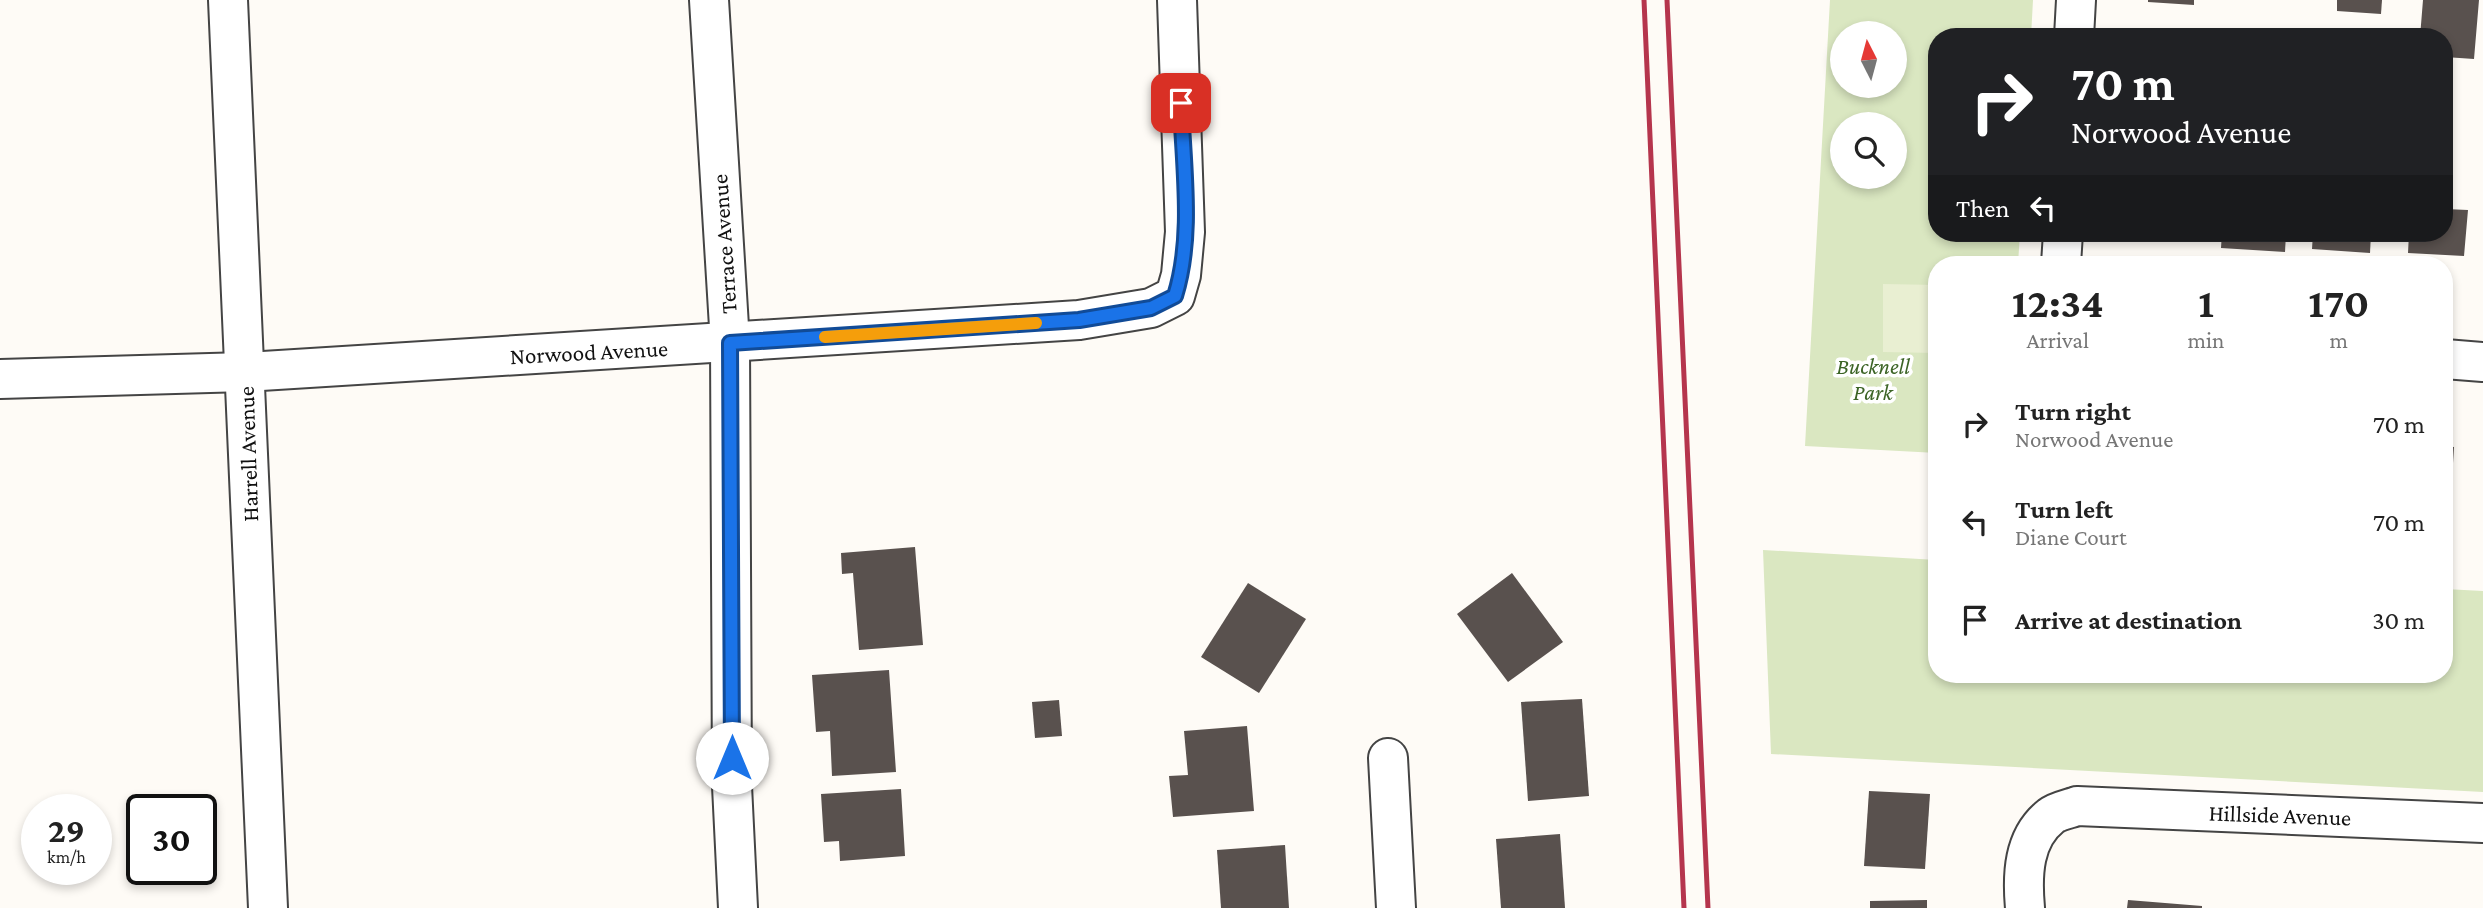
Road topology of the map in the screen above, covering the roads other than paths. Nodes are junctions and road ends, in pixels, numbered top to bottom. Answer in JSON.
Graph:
{"nodes":[{"id":1,"x":228,"y":0,"type":"edge"},
{"id":2,"x":709,"y":0,"type":"edge"},
{"id":3,"x":1177,"y":0,"type":"edge"},
{"id":4,"x":2076,"y":0,"type":"edge"},
{"id":5,"x":2074,"y":28,"type":"edge"},
{"id":6,"x":730,"y":343,"type":"junction"},
{"id":7,"x":2453,"y":360,"type":"edge"},
{"id":8,"x":2483,"y":362,"type":"edge"},
{"id":9,"x":245,"y":372,"type":"junction"},
{"id":10,"x":0,"y":379,"type":"edge"},
{"id":11,"x":1388,"y":758,"type":"dead end"},
{"id":12,"x":2483,"y":823,"type":"edge"},
{"id":13,"x":268,"y":908,"type":"edge"},
{"id":14,"x":738,"y":908,"type":"edge"},
{"id":15,"x":1396,"y":908,"type":"edge"},
{"id":16,"x":2025,"y":908,"type":"edge"}],
"edges":[{"from":1,"to":9,"type":"street","name":"Harrell Avenue"},
{"from":2,"to":6,"type":"street","name":"Terrace Avenue"},
{"from":3,"to":6,"type":"street","name":"Norwood Avenue"},
{"from":4,"to":5,"type":"street"},
{"from":6,"to":9,"type":"street","name":"Norwood Avenue"},
{"from":6,"to":14,"type":"street","name":"Terrace Avenue"},
{"from":7,"to":8,"type":"street"},
{"from":9,"to":10,"type":"street","name":"Norwood Avenue"},
{"from":9,"to":13,"type":"street","name":"Harrell Avenue"},
{"from":11,"to":15,"type":"street"},
{"from":12,"to":16,"type":"street","name":"Hillside Avenue"}]}
